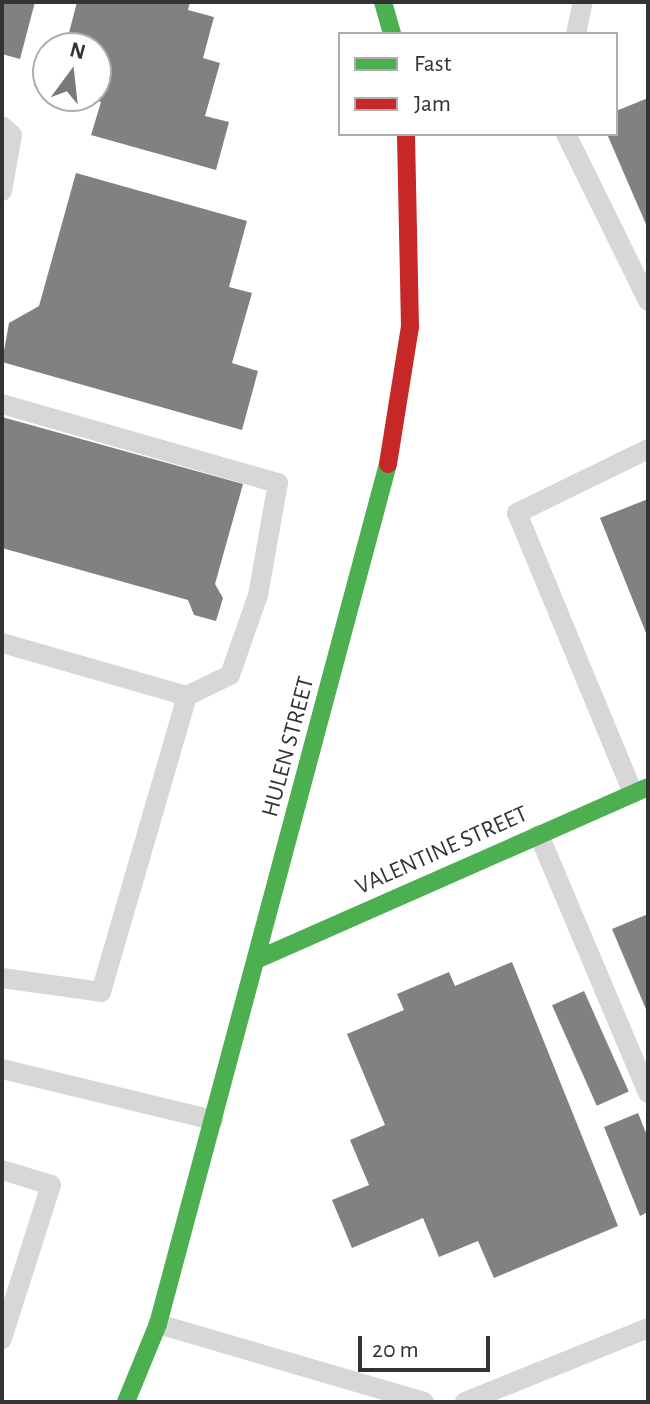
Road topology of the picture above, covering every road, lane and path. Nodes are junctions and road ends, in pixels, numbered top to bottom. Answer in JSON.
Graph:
{"nodes":[{"id":1,"x":383,"y":2,"type":"edge"},
{"id":2,"x":583,"y":2,"type":"edge"},
{"id":3,"x":391,"y":32,"type":"edge"},
{"id":4,"x":576,"y":32,"type":"edge"},
{"id":5,"x":2,"y":126,"type":"edge"},
{"id":6,"x":406,"y":136,"type":"edge"},
{"id":7,"x":567,"y":136,"type":"edge"},
{"id":8,"x":2,"y":191,"type":"edge"},
{"id":9,"x":648,"y":301,"type":"edge"},
{"id":10,"x":2,"y":404,"type":"edge"},
{"id":11,"x":648,"y":449,"type":"edge"},
{"id":12,"x":2,"y":643,"type":"edge"},
{"id":13,"x":187,"y":696,"type":"junction"},
{"id":14,"x":641,"y":790,"type":"edge"},
{"id":15,"x":539,"y":835,"type":"junction"},
{"id":16,"x":256,"y":960,"type":"junction"},
{"id":17,"x":2,"y":978,"type":"edge"},
{"id":18,"x":2,"y":1069,"type":"edge"},
{"id":19,"x":648,"y":1093,"type":"edge"},
{"id":20,"x":213,"y":1120,"type":"junction"},
{"id":21,"x":2,"y":1170,"type":"edge"},
{"id":22,"x":158,"y":1324,"type":"junction"},
{"id":23,"x":4,"y":1325,"type":"edge"},
{"id":24,"x":648,"y":1328,"type":"edge"},
{"id":25,"x":146,"y":1362,"type":"junction"},
{"id":26,"x":126,"y":1402,"type":"edge"},
{"id":27,"x":144,"y":1402,"type":"edge"},
{"id":28,"x":424,"y":1402,"type":"edge"},
{"id":29,"x":465,"y":1402,"type":"edge"}],
"edges":[{"from":1,"to":3,"type":"main road"},
{"from":2,"to":4,"type":"lane"},
{"from":5,"to":8,"type":"lane"},
{"from":6,"to":16,"type":"main road","name":"HULEN STREET"},
{"from":7,"to":9,"type":"lane"},
{"from":10,"to":13,"type":"lane"},
{"from":11,"to":14,"type":"lane"},
{"from":12,"to":13,"type":"lane"},
{"from":13,"to":17,"type":"lane"},
{"from":14,"to":15,"type":"main road","name":"VALENTINE STREET"},
{"from":15,"to":16,"type":"main road","name":"VALENTINE STREET"},
{"from":15,"to":19,"type":"lane"},
{"from":16,"to":20,"type":"main road","name":"HULEN STREET"},
{"from":18,"to":20,"type":"lane"},
{"from":20,"to":22,"type":"main road","name":"HULEN STREET"},
{"from":21,"to":23,"type":"lane"},
{"from":22,"to":25,"type":"main road","name":"HULEN STREET"},
{"from":22,"to":28,"type":"lane"},
{"from":24,"to":29,"type":"lane"},
{"from":25,"to":26,"type":"main road"},
{"from":25,"to":27,"type":"main road"}]}
